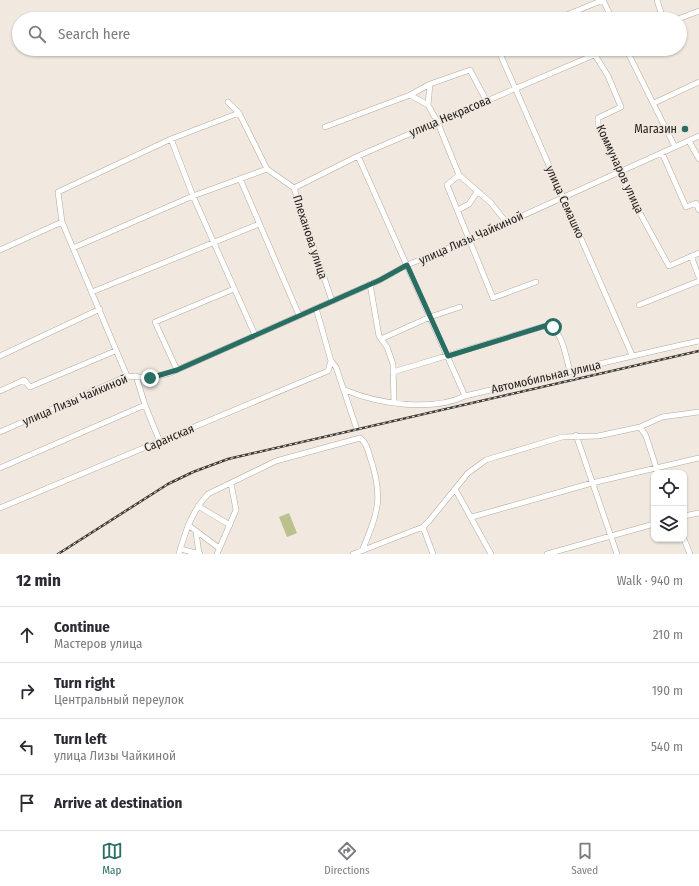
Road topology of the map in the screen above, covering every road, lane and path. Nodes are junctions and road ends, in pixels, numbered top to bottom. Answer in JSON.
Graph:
{"nodes":[{"id":1,"x":603,"y":0,"type":"edge"},
{"id":2,"x":657,"y":0,"type":"edge"},
{"id":3,"x":699,"y":11,"type":"edge"},
{"id":4,"x":574,"y":12,"type":"edge"},
{"id":5,"x":609,"y":12,"type":"edge"},
{"id":6,"x":661,"y":12,"type":"edge"},
{"id":7,"x":687,"y":16,"type":"edge"},
{"id":8,"x":501,"y":56,"type":"edge"},
{"id":9,"x":590,"y":56,"type":"edge"},
{"id":10,"x":596,"y":56,"type":"edge"},
{"id":11,"x":630,"y":56,"type":"edge"},
{"id":12,"x":699,"y":82,"type":"edge"},
{"id":13,"x":430,"y":84,"type":"junction"},
{"id":14,"x":515,"y":89,"type":"junction"},
{"id":15,"x":410,"y":95,"type":"junction"},
{"id":16,"x":486,"y":100,"type":"junction"},
{"id":17,"x":228,"y":102,"type":"dead end"},
{"id":18,"x":654,"y":103,"type":"junction"},
{"id":19,"x":428,"y":105,"type":"junction"},
{"id":20,"x":239,"y":113,"type":"junction"},
{"id":21,"x":437,"y":121,"type":"junction"},
{"id":22,"x":325,"y":127,"type":"dead end"},
{"id":23,"x":699,"y":136,"type":"edge"},
{"id":24,"x":171,"y":139,"type":"junction"},
{"id":25,"x":689,"y":141,"type":"junction"},
{"id":26,"x":675,"y":147,"type":"junction"},
{"id":27,"x":662,"y":153,"type":"junction"},
{"id":28,"x":358,"y":156,"type":"junction"},
{"id":29,"x":699,"y":160,"type":"edge"},
{"id":30,"x":267,"y":170,"type":"junction"},
{"id":31,"x":618,"y":173,"type":"junction"},
{"id":32,"x":459,"y":176,"type":"junction"},
{"id":33,"x":240,"y":181,"type":"junction"},
{"id":34,"x":294,"y":188,"type":"junction"},
{"id":35,"x":477,"y":192,"type":"junction"},
{"id":36,"x":193,"y":196,"type":"junction"},
{"id":37,"x":563,"y":198,"type":"junction"},
{"id":38,"x":458,"y":210,"type":"junction"},
{"id":39,"x":699,"y":210,"type":"edge"},
{"id":40,"x":62,"y":222,"type":"junction"},
{"id":41,"x":506,"y":222,"type":"junction"},
{"id":42,"x":259,"y":224,"type":"junction"},
{"id":43,"x":469,"y":240,"type":"junction"},
{"id":44,"x":215,"y":243,"type":"junction"},
{"id":45,"x":73,"y":248,"type":"junction"},
{"id":46,"x":0,"y":250,"type":"edge"},
{"id":47,"x":699,"y":253,"type":"edge"},
{"id":48,"x":691,"y":256,"type":"junction"},
{"id":49,"x":407,"y":265,"type":"junction"},
{"id":50,"x":699,"y":277,"type":"edge"},
{"id":51,"x":699,"y":281,"type":"edge"},
{"id":52,"x":536,"y":282,"type":"dead end"},
{"id":53,"x":370,"y":284,"type":"junction"},
{"id":54,"x":234,"y":289,"type":"junction"},
{"id":55,"x":92,"y":292,"type":"junction"},
{"id":56,"x":332,"y":301,"type":"junction"},
{"id":57,"x":639,"y":305,"type":"dead end"},
{"id":58,"x":460,"y":307,"type":"dead end"},
{"id":59,"x":316,"y":308,"type":"junction"},
{"id":60,"x":100,"y":309,"type":"junction"},
{"id":61,"x":299,"y":315,"type":"junction"},
{"id":62,"x":430,"y":318,"type":"junction"},
{"id":63,"x":255,"y":335,"type":"junction"},
{"id":64,"x":381,"y":339,"type":"junction"},
{"id":65,"x":699,"y":341,"type":"edge"},
{"id":66,"x":115,"y":351,"type":"junction"},
{"id":67,"x":632,"y":355,"type":"junction"},
{"id":68,"x":0,"y":356,"type":"edge"},
{"id":69,"x":448,"y":356,"type":"junction"},
{"id":70,"x":331,"y":361,"type":"junction"},
{"id":71,"x":177,"y":370,"type":"junction"},
{"id":72,"x":393,"y":372,"type":"junction"},
{"id":73,"x":570,"y":372,"type":"junction"},
{"id":74,"x":126,"y":376,"type":"junction"},
{"id":75,"x":136,"y":376,"type":"junction"},
{"id":76,"x":345,"y":390,"type":"junction"},
{"id":77,"x":0,"y":391,"type":"edge"},
{"id":78,"x":465,"y":396,"type":"junction"},
{"id":79,"x":394,"y":402,"type":"junction"},
{"id":80,"x":146,"y":405,"type":"junction"},
{"id":81,"x":699,"y":412,"type":"edge"},
{"id":82,"x":356,"y":427,"type":"dead end"},
{"id":83,"x":640,"y":427,"type":"junction"},
{"id":84,"x":0,"y":432,"type":"edge"},
{"id":85,"x":576,"y":435,"type":"junction"},
{"id":86,"x":160,"y":442,"type":"junction"},
{"id":87,"x":699,"y":458,"type":"edge"},
{"id":88,"x":656,"y":467,"type":"junction"},
{"id":89,"x":0,"y":468,"type":"edge"},
{"id":90,"x":657,"y":470,"type":"edge"},
{"id":91,"x":231,"y":483,"type":"junction"},
{"id":92,"x":592,"y":483,"type":"junction"},
{"id":93,"x":455,"y":489,"type":"junction"},
{"id":94,"x":198,"y":506,"type":"junction"},
{"id":95,"x":0,"y":508,"type":"edge"},
{"id":96,"x":699,"y":513,"type":"edge"},
{"id":97,"x":687,"y":515,"type":"edge"},
{"id":98,"x":472,"y":517,"type":"junction"},
{"id":99,"x":230,"y":525,"type":"junction"},
{"id":100,"x":651,"y":525,"type":"edge"},
{"id":101,"x":188,"y":526,"type":"junction"},
{"id":102,"x":423,"y":527,"type":"junction"},
{"id":103,"x":196,"y":532,"type":"junction"},
{"id":104,"x":610,"y":536,"type":"junction"},
{"id":105,"x":685,"y":542,"type":"edge"},
{"id":106,"x":219,"y":548,"type":"junction"},
{"id":107,"x":180,"y":551,"type":"edge"},
{"id":108,"x":362,"y":551,"type":"junction"},
{"id":109,"x":489,"y":553,"type":"edge"},
{"id":110,"x":200,"y":554,"type":"edge"},
{"id":111,"x":217,"y":554,"type":"edge"},
{"id":112,"x":353,"y":554,"type":"edge"},
{"id":113,"x":433,"y":554,"type":"edge"},
{"id":114,"x":547,"y":554,"type":"edge"},
{"id":115,"x":618,"y":554,"type":"edge"},
{"id":116,"x":690,"y":554,"type":"edge"}],
"edges":[{"from":1,"to":4,"type":"street"},
{"from":1,"to":5,"type":"street"},
{"from":2,"to":6,"type":"street"},
{"from":3,"to":7,"type":"street"},
{"from":8,"to":14,"type":"street","name":"улица Семашко"},
{"from":9,"to":14,"type":"street","name":"улица Некрасова"},
{"from":10,"to":31,"type":"street","name":"Коммунаров улица"},
{"from":11,"to":18,"type":"street"},
{"from":12,"to":18,"type":"street"},
{"from":13,"to":15,"type":"street"},
{"from":13,"to":16,"type":"street"},
{"from":13,"to":19,"type":"street"},
{"from":14,"to":16,"type":"street","name":"улица Некрасова"},
{"from":14,"to":37,"type":"street","name":"улица Семашко"},
{"from":15,"to":19,"type":"street"},
{"from":15,"to":22,"type":"street"},
{"from":16,"to":21,"type":"street","name":"улица Некрасова"},
{"from":17,"to":20,"type":"street"},
{"from":18,"to":26,"type":"street"},
{"from":19,"to":21,"type":"street"},
{"from":20,"to":24,"type":"street"},
{"from":20,"to":30,"type":"street"},
{"from":21,"to":28,"type":"street","name":"улица Некрасова"},
{"from":21,"to":32,"type":"street"},
{"from":23,"to":25,"type":"street","name":"улица Лизы Чайкиной"},
{"from":24,"to":36,"type":"street"},
{"from":24,"to":40,"type":"street"},
{"from":25,"to":26,"type":"street","name":"улица Лизы Чайкиной"},
{"from":25,"to":29,"type":"street"},
{"from":26,"to":27,"type":"street","name":"улица Лизы Чайкиной"},
{"from":27,"to":31,"type":"street","name":"улица Лизы Чайкиной"},
{"from":27,"to":39,"type":"street"},
{"from":28,"to":34,"type":"street","name":"улица Некрасова"},
{"from":28,"to":49,"type":"street"},
{"from":30,"to":33,"type":"street"},
{"from":30,"to":34,"type":"street","name":"Плеханова улица"},
{"from":31,"to":37,"type":"street","name":"улица Лизы Чайкиной"},
{"from":31,"to":48,"type":"street","name":"Коммунаров улица"},
{"from":32,"to":35,"type":"street"},
{"from":32,"to":38,"type":"street"},
{"from":33,"to":36,"type":"street"},
{"from":33,"to":42,"type":"street"},
{"from":34,"to":56,"type":"street","name":"Плеханова улица"},
{"from":35,"to":38,"type":"street"},
{"from":35,"to":41,"type":"street"},
{"from":36,"to":44,"type":"street"},
{"from":36,"to":45,"type":"street"},
{"from":37,"to":41,"type":"street","name":"улица Лизы Чайкиной"},
{"from":37,"to":67,"type":"street","name":"улица Семашко"},
{"from":38,"to":43,"type":"street"},
{"from":40,"to":45,"type":"street"},
{"from":40,"to":46,"type":"street"},
{"from":41,"to":43,"type":"street","name":"улица Лизы Чайкиной"},
{"from":42,"to":44,"type":"street"},
{"from":42,"to":61,"type":"street"},
{"from":43,"to":49,"type":"street","name":"улица Лизы Чайкиной"},
{"from":43,"to":52,"type":"street"},
{"from":44,"to":54,"type":"street"},
{"from":44,"to":55,"type":"street"},
{"from":45,"to":55,"type":"street"},
{"from":47,"to":48,"type":"street","name":"Коммунаров улица"},
{"from":48,"to":50,"type":"street"},
{"from":49,"to":53,"type":"street","name":"улица Лизы Чайкиной"},
{"from":49,"to":62,"type":"street"},
{"from":51,"to":57,"type":"street"},
{"from":53,"to":56,"type":"street","name":"улица Лизы Чайкиной"},
{"from":53,"to":64,"type":"street"},
{"from":54,"to":63,"type":"street"},
{"from":54,"to":71,"type":"street"},
{"from":55,"to":60,"type":"street"},
{"from":56,"to":59,"type":"street","name":"улица Лизы Чайкиной"},
{"from":58,"to":62,"type":"street"},
{"from":59,"to":61,"type":"street","name":"улица Лизы Чайкиной"},
{"from":59,"to":70,"type":"street"},
{"from":60,"to":66,"type":"street"},
{"from":60,"to":68,"type":"street"},
{"from":61,"to":63,"type":"street","name":"улица Лизы Чайкиной"},
{"from":62,"to":64,"type":"street"},
{"from":62,"to":69,"type":"street"},
{"from":63,"to":71,"type":"street","name":"улица Лизы Чайкиной"},
{"from":64,"to":72,"type":"street"},
{"from":65,"to":67,"type":"street","name":"Автомобильная улица"},
{"from":66,"to":74,"type":"street"},
{"from":66,"to":77,"type":"street"},
{"from":67,"to":73,"type":"street","name":"Автомобильная улица"},
{"from":69,"to":72,"type":"street"},
{"from":69,"to":73,"type":"street"},
{"from":69,"to":78,"type":"street"},
{"from":70,"to":76,"type":"street"},
{"from":70,"to":86,"type":"street","name":"Саранская"},
{"from":71,"to":75,"type":"street","name":"улица Лизы Чайкиной"},
{"from":72,"to":79,"type":"street"},
{"from":73,"to":78,"type":"street","name":"Автомобильная улица"},
{"from":74,"to":75,"type":"street","name":"улица Лизы Чайкиной"},
{"from":74,"to":84,"type":"street","name":"улица Лизы Чайкиной"},
{"from":75,"to":80,"type":"street"},
{"from":76,"to":79,"type":"street","name":"Автомобильная улица"},
{"from":76,"to":82,"type":"street"},
{"from":78,"to":79,"type":"street","name":"Автомобильная улица"},
{"from":80,"to":86,"type":"street"},
{"from":80,"to":89,"type":"street"},
{"from":81,"to":83,"type":"street"},
{"from":83,"to":85,"type":"street"},
{"from":83,"to":88,"type":"street"},
{"from":85,"to":92,"type":"street"},
{"from":85,"to":93,"type":"street"},
{"from":86,"to":95,"type":"street","name":"Саранская"},
{"from":87,"to":88,"type":"street"},
{"from":88,"to":90,"type":"street"},
{"from":88,"to":92,"type":"street"},
{"from":91,"to":94,"type":"street"},
{"from":91,"to":99,"type":"street"},
{"from":91,"to":108,"type":"street"},
{"from":92,"to":98,"type":"street"},
{"from":92,"to":104,"type":"street"},
{"from":93,"to":98,"type":"street"},
{"from":93,"to":102,"type":"street"},
{"from":94,"to":99,"type":"street"},
{"from":94,"to":101,"type":"street"},
{"from":96,"to":97,"type":"street"},
{"from":98,"to":109,"type":"street"},
{"from":99,"to":106,"type":"street"},
{"from":100,"to":104,"type":"street"},
{"from":101,"to":103,"type":"street"},
{"from":101,"to":107,"type":"street"},
{"from":102,"to":108,"type":"street"},
{"from":102,"to":113,"type":"street"},
{"from":103,"to":106,"type":"street"},
{"from":103,"to":110,"type":"street"},
{"from":104,"to":114,"type":"street"},
{"from":104,"to":115,"type":"street"},
{"from":105,"to":116,"type":"street"},
{"from":106,"to":111,"type":"street"},
{"from":107,"to":110,"type":"street"},
{"from":108,"to":112,"type":"street"}]}
